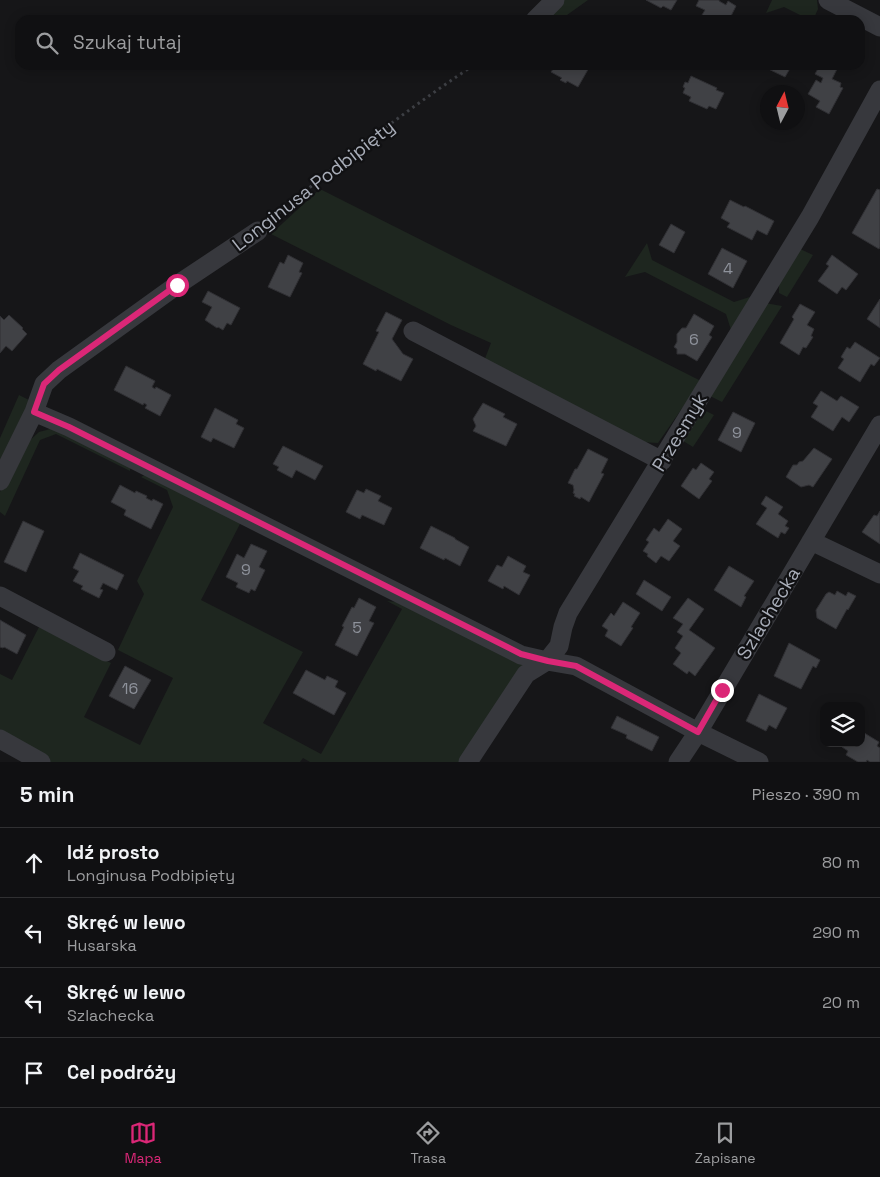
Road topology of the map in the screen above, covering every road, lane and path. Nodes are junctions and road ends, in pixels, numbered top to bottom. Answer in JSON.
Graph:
{"nodes":[{"id":1,"x":555,"y":0,"type":"edge"},
{"id":2,"x":828,"y":0,"type":"edge"},
{"id":3,"x":540,"y":15,"type":"edge"},
{"id":4,"x":857,"y":15,"type":"edge"},
{"id":5,"x":865,"y":19,"type":"edge"},
{"id":6,"x":880,"y":27,"type":"edge"},
{"id":7,"x":467,"y":70,"type":"edge"},
{"id":8,"x":880,"y":90,"type":"edge"},
{"id":9,"x":258,"y":231,"type":"joint"},
{"id":10,"x":413,"y":331,"type":"dead end"},
{"id":11,"x":34,"y":412,"type":"junction"},
{"id":12,"x":880,"y":425,"type":"edge"},
{"id":13,"x":662,"y":461,"type":"junction"},
{"id":14,"x":0,"y":481,"type":"edge"},
{"id":15,"x":811,"y":541,"type":"junction"},
{"id":16,"x":880,"y":574,"type":"edge"},
{"id":17,"x":0,"y":596,"type":"edge"},
{"id":18,"x":106,"y":652,"type":"dead end"},
{"id":19,"x":548,"y":661,"type":"junction"},
{"id":20,"x":698,"y":732,"type":"junction"},
{"id":21,"x":0,"y":739,"type":"edge"},
{"id":22,"x":42,"y":762,"type":"edge"},
{"id":23,"x":468,"y":762,"type":"edge"},
{"id":24,"x":678,"y":762,"type":"edge"},
{"id":25,"x":758,"y":762,"type":"edge"}],
"edges":[{"from":1,"to":3,"type":"street"},
{"from":2,"to":4,"type":"street"},
{"from":5,"to":6,"type":"street"},
{"from":7,"to":9,"type":"path","name":"Longinusa Podbipięty"},
{"from":8,"to":13,"type":"street","name":"Przesmyk"},
{"from":9,"to":11,"type":"street","name":"Longinusa Podbipięty"},
{"from":10,"to":13,"type":"street"},
{"from":11,"to":14,"type":"street","name":"Longinusa Podbipięty"},
{"from":11,"to":19,"type":"street"},
{"from":12,"to":15,"type":"street","name":"Szlachecka"},
{"from":13,"to":19,"type":"street","name":"Przesmyk"},
{"from":15,"to":16,"type":"street"},
{"from":15,"to":20,"type":"street","name":"Szlachecka"},
{"from":17,"to":18,"type":"street"},
{"from":19,"to":20,"type":"street"},
{"from":19,"to":23,"type":"street","name":"Przesmyk"},
{"from":20,"to":24,"type":"street","name":"Szlachecka"},
{"from":20,"to":25,"type":"street"},
{"from":21,"to":22,"type":"street"}]}
